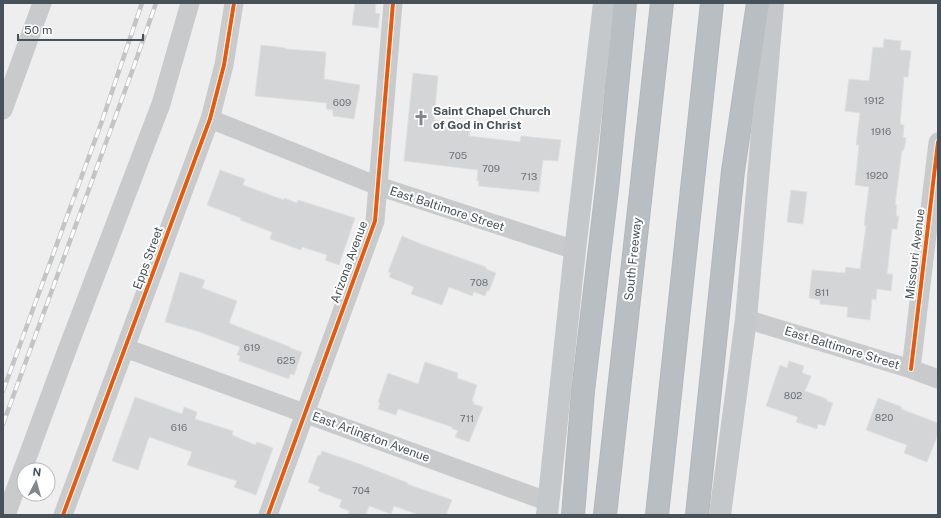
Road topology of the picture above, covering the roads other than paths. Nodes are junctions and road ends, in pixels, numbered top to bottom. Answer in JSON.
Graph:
{"nodes":[{"id":1,"x":42,"y":3,"type":"edge"},
{"id":2,"x":190,"y":3,"type":"edge"},
{"id":3,"x":393,"y":3,"type":"edge"},
{"id":4,"x":604,"y":3,"type":"edge"},
{"id":5,"x":625,"y":3,"type":"edge"},
{"id":6,"x":662,"y":3,"type":"edge"},
{"id":7,"x":712,"y":3,"type":"edge"},
{"id":8,"x":758,"y":3,"type":"edge"},
{"id":9,"x":773,"y":3,"type":"edge"},
{"id":10,"x":229,"y":4,"type":"edge"},
{"id":11,"x":3,"y":110,"type":"edge"},
{"id":12,"x":210,"y":119,"type":"junction"},
{"id":13,"x":938,"y":142,"type":"edge"},
{"id":14,"x":378,"y":186,"type":"junction"},
{"id":15,"x":575,"y":250,"type":"junction"},
{"id":16,"x":746,"y":319,"type":"junction"},
{"id":17,"x":125,"y":348,"type":"junction"},
{"id":18,"x":911,"y":369,"type":"junction"},
{"id":19,"x":938,"y":379,"type":"edge"},
{"id":20,"x":304,"y":413,"type":"junction"},
{"id":21,"x":548,"y":508,"type":"edge"},
{"id":22,"x":6,"y":515,"type":"edge"},
{"id":23,"x":63,"y":515,"type":"edge"},
{"id":24,"x":268,"y":515,"type":"edge"},
{"id":25,"x":573,"y":515,"type":"edge"},
{"id":26,"x":605,"y":515,"type":"edge"},
{"id":27,"x":657,"y":515,"type":"edge"},
{"id":28,"x":697,"y":515,"type":"edge"},
{"id":29,"x":720,"y":515,"type":"edge"}],
"edges":[{"from":1,"to":11,"type":"street"},
{"from":2,"to":22,"type":"street"},
{"from":3,"to":14,"type":"street","name":"Arizona Avenue"},
{"from":4,"to":15,"type":"main road"},
{"from":5,"to":25,"type":"highway"},
{"from":6,"to":26,"type":"highway","name":"South Freeway"},
{"from":7,"to":27,"type":"highway"},
{"from":8,"to":28,"type":"highway"},
{"from":9,"to":16,"type":"main road"},
{"from":10,"to":12,"type":"street","name":"Epps Street"},
{"from":12,"to":14,"type":"street","name":"East Baltimore Street"},
{"from":12,"to":17,"type":"street","name":"Epps Street"},
{"from":13,"to":18,"type":"street","name":"Missouri Avenue"},
{"from":14,"to":15,"type":"street","name":"East Baltimore Street"},
{"from":14,"to":20,"type":"street","name":"Arizona Avenue"},
{"from":15,"to":21,"type":"main road"},
{"from":16,"to":18,"type":"street","name":"East Baltimore Street"},
{"from":16,"to":29,"type":"main road"},
{"from":17,"to":20,"type":"street","name":"East Arlington Avenue"},
{"from":17,"to":23,"type":"street","name":"Epps Street"},
{"from":18,"to":19,"type":"street","name":"East Baltimore Street"},
{"from":20,"to":21,"type":"street","name":"East Arlington Avenue"},
{"from":20,"to":24,"type":"street","name":"Arizona Avenue"}]}
